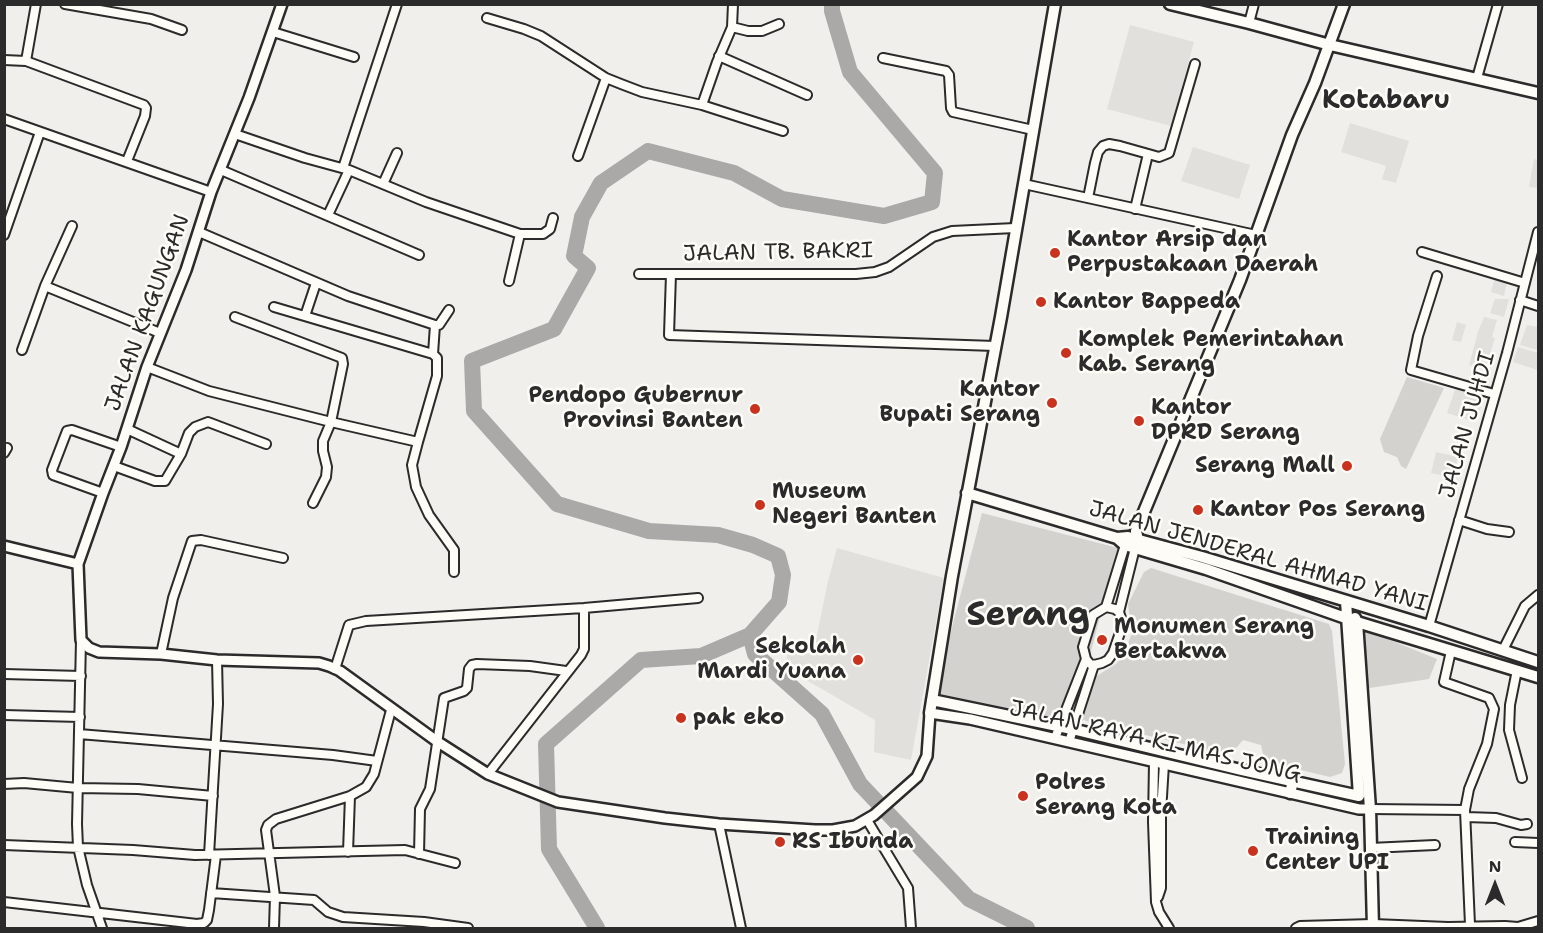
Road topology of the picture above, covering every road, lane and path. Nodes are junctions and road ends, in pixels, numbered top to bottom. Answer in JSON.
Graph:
{"nodes":[{"id":1,"x":36,"y":4,"type":"edge"},
{"id":2,"x":65,"y":4,"type":"edge"},
{"id":3,"x":282,"y":4,"type":"edge"},
{"id":4,"x":397,"y":4,"type":"edge"},
{"id":5,"x":733,"y":4,"type":"edge"},
{"id":6,"x":1055,"y":4,"type":"edge"},
{"id":7,"x":1170,"y":4,"type":"edge"},
{"id":8,"x":1254,"y":4,"type":"edge"},
{"id":9,"x":1344,"y":4,"type":"edge"},
{"id":10,"x":1498,"y":4,"type":"edge"},
{"id":11,"x":487,"y":18,"type":"dead end"},
{"id":12,"x":1249,"y":23,"type":"junction"},
{"id":13,"x":779,"y":24,"type":"dead end"},
{"id":14,"x":732,"y":27,"type":"junction"},
{"id":15,"x":182,"y":30,"type":"dead end"},
{"id":16,"x":273,"y":32,"type":"junction"},
{"id":17,"x":1330,"y":45,"type":"junction"},
{"id":18,"x":719,"y":56,"type":"junction"},
{"id":19,"x":354,"y":57,"type":"dead end"},
{"id":20,"x":883,"y":58,"type":"dead end"},
{"id":21,"x":4,"y":60,"type":"edge"},
{"id":22,"x":26,"y":61,"type":"junction"},
{"id":23,"x":1195,"y":64,"type":"dead end"},
{"id":24,"x":606,"y":78,"type":"junction"},
{"id":25,"x":1477,"y":78,"type":"junction"},
{"id":26,"x":1539,"y":93,"type":"edge"},
{"id":27,"x":807,"y":95,"type":"dead end"},
{"id":28,"x":702,"y":105,"type":"junction"},
{"id":29,"x":4,"y":119,"type":"edge"},
{"id":30,"x":1033,"y":130,"type":"junction"},
{"id":31,"x":783,"y":131,"type":"dead end"},
{"id":32,"x":40,"y":132,"type":"junction"},
{"id":33,"x":235,"y":134,"type":"junction"},
{"id":34,"x":397,"y":153,"type":"dead end"},
{"id":35,"x":1148,"y":154,"type":"junction"},
{"id":36,"x":578,"y":156,"type":"dead end"},
{"id":37,"x":127,"y":161,"type":"junction"},
{"id":38,"x":346,"y":169,"type":"junction"},
{"id":39,"x":221,"y":170,"type":"junction"},
{"id":40,"x":383,"y":184,"type":"junction"},
{"id":41,"x":1024,"y":184,"type":"junction"},
{"id":42,"x":211,"y":192,"type":"junction"},
{"id":43,"x":1088,"y":198,"type":"junction"},
{"id":44,"x":1135,"y":209,"type":"junction"},
{"id":45,"x":328,"y":215,"type":"junction"},
{"id":46,"x":554,"y":218,"type":"dead end"},
{"id":47,"x":72,"y":226,"type":"dead end"},
{"id":48,"x":1016,"y":228,"type":"junction"},
{"id":49,"x":198,"y":232,"type":"junction"},
{"id":50,"x":1539,"y":232,"type":"edge"},
{"id":51,"x":520,"y":234,"type":"junction"},
{"id":52,"x":4,"y":235,"type":"edge"},
{"id":53,"x":1256,"y":235,"type":"junction"},
{"id":54,"x":1422,"y":252,"type":"dead end"},
{"id":55,"x":419,"y":255,"type":"dead end"},
{"id":56,"x":639,"y":274,"type":"dead end"},
{"id":57,"x":671,"y":274,"type":"junction"},
{"id":58,"x":1437,"y":276,"type":"dead end"},
{"id":59,"x":509,"y":282,"type":"dead end"},
{"id":60,"x":316,"y":283,"type":"junction"},
{"id":61,"x":1525,"y":283,"type":"junction"},
{"id":62,"x":45,"y":286,"type":"junction"},
{"id":63,"x":1520,"y":300,"type":"junction"},
{"id":64,"x":1539,"y":306,"type":"edge"},
{"id":65,"x":274,"y":307,"type":"dead end"},
{"id":66,"x":449,"y":310,"type":"dead end"},
{"id":67,"x":305,"y":316,"type":"junction"},
{"id":68,"x":235,"y":317,"type":"dead end"},
{"id":69,"x":435,"y":325,"type":"junction"},
{"id":70,"x":160,"y":333,"type":"junction"},
{"id":71,"x":995,"y":346,"type":"junction"},
{"id":72,"x":22,"y":350,"type":"dead end"},
{"id":73,"x":433,"y":354,"type":"junction"},
{"id":74,"x":147,"y":367,"type":"junction"},
{"id":75,"x":1494,"y":394,"type":"junction"},
{"id":76,"x":331,"y":422,"type":"junction"},
{"id":77,"x":127,"y":429,"type":"junction"},
{"id":78,"x":418,"y":442,"type":"junction"},
{"id":79,"x":266,"y":444,"type":"dead end"},
{"id":80,"x":122,"y":447,"type":"junction"},
{"id":81,"x":181,"y":454,"type":"junction"},
{"id":82,"x":114,"y":466,"type":"junction"},
{"id":83,"x":103,"y":493,"type":"junction"},
{"id":84,"x":967,"y":494,"type":"junction"},
{"id":85,"x":313,"y":503,"type":"dead end"},
{"id":86,"x":1459,"y":520,"type":"junction"},
{"id":87,"x":1509,"y":532,"type":"dead end"},
{"id":88,"x":1130,"y":540,"type":"junction"},
{"id":89,"x":4,"y":546,"type":"edge"},
{"id":90,"x":283,"y":558,"type":"dead end"},
{"id":91,"x":78,"y":564,"type":"junction"},
{"id":92,"x":454,"y":572,"type":"dead end"},
{"id":93,"x":1539,"y":595,"type":"edge"},
{"id":94,"x":698,"y":598,"type":"dead end"},
{"id":95,"x":1346,"y":601,"type":"junction"},
{"id":96,"x":1106,"y":607,"type":"junction"},
{"id":97,"x":584,"y":608,"type":"junction"},
{"id":98,"x":1119,"y":612,"type":"junction"},
{"id":99,"x":1352,"y":620,"type":"junction"},
{"id":100,"x":1429,"y":626,"type":"junction"},
{"id":101,"x":81,"y":640,"type":"junction"},
{"id":102,"x":1503,"y":650,"type":"junction"},
{"id":103,"x":1450,"y":651,"type":"junction"},
{"id":104,"x":161,"y":654,"type":"junction"},
{"id":105,"x":1086,"y":659,"type":"junction"},
{"id":106,"x":218,"y":660,"type":"junction"},
{"id":107,"x":1539,"y":662,"type":"edge"},
{"id":108,"x":1094,"y":665,"type":"junction"},
{"id":109,"x":334,"y":669,"type":"junction"},
{"id":110,"x":1517,"y":670,"type":"junction"},
{"id":111,"x":567,"y":671,"type":"junction"},
{"id":112,"x":4,"y":674,"type":"edge"},
{"id":113,"x":81,"y":676,"type":"junction"},
{"id":114,"x":1539,"y":677,"type":"edge"},
{"id":115,"x":932,"y":700,"type":"junction"},
{"id":116,"x":391,"y":710,"type":"junction"},
{"id":117,"x":930,"y":712,"type":"junction"},
{"id":118,"x":4,"y":715,"type":"edge"},
{"id":119,"x":80,"y":717,"type":"junction"},
{"id":120,"x":1059,"y":726,"type":"junction"},
{"id":121,"x":1359,"y":726,"type":"junction"},
{"id":122,"x":1072,"y":729,"type":"junction"},
{"id":123,"x":79,"y":734,"type":"junction"},
{"id":124,"x":1055,"y":738,"type":"junction"},
{"id":125,"x":438,"y":742,"type":"junction"},
{"id":126,"x":1069,"y":742,"type":"junction"},
{"id":127,"x":216,"y":745,"type":"junction"},
{"id":128,"x":377,"y":761,"type":"junction"},
{"id":129,"x":1154,"y":762,"type":"junction"},
{"id":130,"x":1164,"y":764,"type":"junction"},
{"id":131,"x":488,"y":774,"type":"junction"},
{"id":132,"x":1522,"y":778,"type":"dead end"},
{"id":133,"x":1293,"y":782,"type":"junction"},
{"id":134,"x":4,"y":784,"type":"edge"},
{"id":135,"x":78,"y":788,"type":"junction"},
{"id":136,"x":1290,"y":794,"type":"junction"},
{"id":137,"x":213,"y":796,"type":"junction"},
{"id":138,"x":350,"y":796,"type":"junction"},
{"id":139,"x":1370,"y":809,"type":"junction"},
{"id":140,"x":1466,"y":814,"type":"junction"},
{"id":141,"x":871,"y":817,"type":"junction"},
{"id":142,"x":719,"y":824,"type":"junction"},
{"id":143,"x":1527,"y":824,"type":"dead end"},
{"id":144,"x":1515,"y":842,"type":"dead end"},
{"id":145,"x":1539,"y":843,"type":"edge"},
{"id":146,"x":4,"y":845,"type":"edge"},
{"id":147,"x":1435,"y":845,"type":"dead end"},
{"id":148,"x":78,"y":847,"type":"junction"},
{"id":149,"x":1370,"y":848,"type":"junction"},
{"id":150,"x":348,"y":852,"type":"junction"},
{"id":151,"x":270,"y":853,"type":"junction"},
{"id":152,"x":419,"y":854,"type":"junction"},
{"id":153,"x":213,"y":855,"type":"junction"},
{"id":154,"x":455,"y":863,"type":"dead end"},
{"id":155,"x":211,"y":893,"type":"junction"},
{"id":156,"x":275,"y":896,"type":"junction"},
{"id":157,"x":4,"y":902,"type":"edge"},
{"id":158,"x":1156,"y":902,"type":"junction"},
{"id":159,"x":95,"y":912,"type":"junction"},
{"id":160,"x":1539,"y":921,"type":"edge"},
{"id":161,"x":1470,"y":925,"type":"junction"},
{"id":162,"x":203,"y":926,"type":"edge"},
{"id":163,"x":1373,"y":926,"type":"edge"},
{"id":164,"x":102,"y":928,"type":"edge"},
{"id":165,"x":274,"y":928,"type":"edge"},
{"id":166,"x":468,"y":928,"type":"edge"},
{"id":167,"x":741,"y":928,"type":"edge"},
{"id":168,"x":911,"y":928,"type":"edge"},
{"id":169,"x":1169,"y":928,"type":"edge"},
{"id":170,"x":1296,"y":928,"type":"edge"},
{"id":171,"x":1518,"y":928,"type":"edge"}],
"edges":[{"from":1,"to":22,"type":"street"},
{"from":2,"to":15,"type":"street"},
{"from":3,"to":16,"type":"street","name":"JALAN KAGUNGAN"},
{"from":4,"to":38,"type":"street"},
{"from":5,"to":14,"type":"street"},
{"from":6,"to":30,"type":"main road"},
{"from":7,"to":12,"type":"main road"},
{"from":8,"to":12,"type":"street"},
{"from":9,"to":17,"type":"main road"},
{"from":10,"to":25,"type":"street"},
{"from":11,"to":24,"type":"street"},
{"from":12,"to":17,"type":"main road"},
{"from":13,"to":14,"type":"street"},
{"from":14,"to":18,"type":"street"},
{"from":16,"to":19,"type":"street"},
{"from":16,"to":33,"type":"street","name":"JALAN KAGUNGAN"},
{"from":17,"to":25,"type":"main road"},
{"from":17,"to":53,"type":"main road"},
{"from":18,"to":27,"type":"street"},
{"from":18,"to":28,"type":"street"},
{"from":20,"to":30,"type":"street"},
{"from":21,"to":22,"type":"street"},
{"from":22,"to":37,"type":"street"},
{"from":23,"to":35,"type":"street"},
{"from":24,"to":28,"type":"street"},
{"from":24,"to":36,"type":"street"},
{"from":25,"to":26,"type":"main road"},
{"from":28,"to":31,"type":"street"},
{"from":29,"to":32,"type":"street"},
{"from":30,"to":41,"type":"main road"},
{"from":32,"to":37,"type":"street"},
{"from":32,"to":52,"type":"street"},
{"from":33,"to":38,"type":"street"},
{"from":33,"to":39,"type":"street","name":"JALAN KAGUNGAN"},
{"from":34,"to":40,"type":"street"},
{"from":35,"to":43,"type":"street"},
{"from":35,"to":44,"type":"street"},
{"from":37,"to":42,"type":"street"},
{"from":38,"to":40,"type":"street"},
{"from":38,"to":45,"type":"street"},
{"from":39,"to":42,"type":"street","name":"JALAN KAGUNGAN"},
{"from":39,"to":45,"type":"street"},
{"from":40,"to":51,"type":"street"},
{"from":41,"to":43,"type":"street"},
{"from":41,"to":48,"type":"main road"},
{"from":42,"to":49,"type":"street","name":"JALAN KAGUNGAN"},
{"from":43,"to":44,"type":"street"},
{"from":44,"to":53,"type":"street"},
{"from":45,"to":55,"type":"street"},
{"from":46,"to":51,"type":"street"},
{"from":47,"to":62,"type":"street"},
{"from":48,"to":57,"type":"street","name":"JALAN TB. BAKRI"},
{"from":48,"to":71,"type":"main road"},
{"from":49,"to":60,"type":"street"},
{"from":49,"to":70,"type":"street","name":"JALAN KAGUNGAN"},
{"from":50,"to":61,"type":"street","name":"JALAN JUHDI"},
{"from":51,"to":59,"type":"street"},
{"from":53,"to":88,"type":"main road"},
{"from":54,"to":61,"type":"street"},
{"from":56,"to":57,"type":"street","name":"JALAN TB. BAKRI"},
{"from":57,"to":71,"type":"street"},
{"from":58,"to":75,"type":"street"},
{"from":60,"to":67,"type":"street"},
{"from":60,"to":69,"type":"street"},
{"from":61,"to":63,"type":"street","name":"JALAN JUHDI"},
{"from":62,"to":70,"type":"street"},
{"from":62,"to":72,"type":"street"},
{"from":63,"to":64,"type":"street"},
{"from":63,"to":75,"type":"street","name":"JALAN JUHDI"},
{"from":65,"to":67,"type":"street"},
{"from":66,"to":69,"type":"street"},
{"from":67,"to":73,"type":"street"},
{"from":68,"to":76,"type":"street"},
{"from":69,"to":73,"type":"street"},
{"from":70,"to":74,"type":"street","name":"JALAN KAGUNGAN"},
{"from":71,"to":84,"type":"main road"},
{"from":73,"to":78,"type":"street"},
{"from":74,"to":76,"type":"street"},
{"from":74,"to":77,"type":"street","name":"JALAN KAGUNGAN"},
{"from":75,"to":86,"type":"street","name":"JALAN JUHDI"},
{"from":76,"to":78,"type":"street"},
{"from":76,"to":85,"type":"street"},
{"from":77,"to":80,"type":"street","name":"JALAN KAGUNGAN"},
{"from":77,"to":81,"type":"street"},
{"from":78,"to":92,"type":"street"},
{"from":79,"to":81,"type":"street"},
{"from":80,"to":82,"type":"street","name":"JALAN KAGUNGAN"},
{"from":80,"to":83,"type":"street"},
{"from":81,"to":82,"type":"street"},
{"from":82,"to":83,"type":"street","name":"JALAN KAGUNGAN"},
{"from":83,"to":91,"type":"street","name":"JALAN KAGUNGAN"},
{"from":84,"to":88,"type":"main road","name":"JALAN JENDERAL AHMAD YANI"},
{"from":84,"to":115,"type":"main road"},
{"from":86,"to":87,"type":"street"},
{"from":86,"to":100,"type":"street","name":"JALAN JUHDI"},
{"from":88,"to":95,"type":"main road","name":"JALAN JENDERAL AHMAD YANI"},
{"from":88,"to":96,"type":"street"},
{"from":88,"to":98,"type":"street"},
{"from":88,"to":99,"type":"main road","name":"JALAN JENDERAL AHMAD YANI"},
{"from":89,"to":91,"type":"street"},
{"from":90,"to":104,"type":"street"},
{"from":91,"to":101,"type":"street","name":"JALAN KAGUNGAN"},
{"from":93,"to":102,"type":"street"},
{"from":94,"to":97,"type":"street"},
{"from":95,"to":99,"type":"main road"},
{"from":95,"to":100,"type":"main road","name":"JALAN JENDERAL AHMAD YANI"},
{"from":96,"to":98,"type":"street"},
{"from":96,"to":105,"type":"street"},
{"from":97,"to":109,"type":"street"},
{"from":97,"to":111,"type":"street"},
{"from":98,"to":108,"type":"street"},
{"from":99,"to":103,"type":"main road","name":"JALAN JENDERAL AHMAD YANI"},
{"from":99,"to":121,"type":"main road"},
{"from":100,"to":102,"type":"main road","name":"JALAN JENDERAL AHMAD YANI"},
{"from":101,"to":104,"type":"street"},
{"from":101,"to":113,"type":"street"},
{"from":102,"to":107,"type":"main road","name":"JALAN JENDERAL AHMAD YANI"},
{"from":103,"to":110,"type":"main road","name":"JALAN JENDERAL AHMAD YANI"},
{"from":103,"to":140,"type":"street"},
{"from":104,"to":106,"type":"street"},
{"from":105,"to":108,"type":"street"},
{"from":105,"to":120,"type":"street"},
{"from":106,"to":109,"type":"street"},
{"from":106,"to":127,"type":"street"},
{"from":108,"to":122,"type":"street"},
{"from":109,"to":116,"type":"street"},
{"from":110,"to":114,"type":"main road","name":"JALAN JENDERAL AHMAD YANI"},
{"from":110,"to":132,"type":"street"},
{"from":111,"to":125,"type":"street"},
{"from":111,"to":131,"type":"street"},
{"from":112,"to":113,"type":"street"},
{"from":113,"to":119,"type":"street"},
{"from":115,"to":117,"type":"main road"},
{"from":115,"to":120,"type":"main road"},
{"from":116,"to":125,"type":"street"},
{"from":116,"to":128,"type":"street"},
{"from":117,"to":124,"type":"street","name":"JALAN RAYA KI MAS JONG"},
{"from":117,"to":141,"type":"street"},
{"from":118,"to":119,"type":"street"},
{"from":119,"to":123,"type":"street"},
{"from":120,"to":122,"type":"main road"},
{"from":120,"to":124,"type":"street"},
{"from":121,"to":133,"type":"main road"},
{"from":121,"to":139,"type":"main road"},
{"from":122,"to":126,"type":"street"},
{"from":122,"to":133,"type":"main road"},
{"from":123,"to":127,"type":"street"},
{"from":123,"to":135,"type":"street"},
{"from":124,"to":126,"type":"street","name":"JALAN RAYA KI MAS JONG"},
{"from":125,"to":131,"type":"street"},
{"from":125,"to":152,"type":"street"},
{"from":126,"to":129,"type":"street","name":"JALAN RAYA KI MAS JONG"},
{"from":127,"to":128,"type":"street"},
{"from":127,"to":137,"type":"street"},
{"from":128,"to":138,"type":"street"},
{"from":129,"to":130,"type":"street","name":"JALAN RAYA KI MAS JONG"},
{"from":129,"to":158,"type":"street"},
{"from":130,"to":136,"type":"street","name":"JALAN RAYA KI MAS JONG"},
{"from":130,"to":158,"type":"street"},
{"from":131,"to":142,"type":"street"},
{"from":133,"to":136,"type":"main road"},
{"from":134,"to":135,"type":"street"},
{"from":135,"to":137,"type":"street"},
{"from":135,"to":148,"type":"street"},
{"from":136,"to":139,"type":"street","name":"JALAN RAYA KI MAS JONG"},
{"from":137,"to":153,"type":"street"},
{"from":138,"to":150,"type":"street"},
{"from":138,"to":151,"type":"street"},
{"from":139,"to":140,"type":"street"},
{"from":139,"to":149,"type":"main road"},
{"from":140,"to":143,"type":"street"},
{"from":140,"to":161,"type":"street"},
{"from":141,"to":142,"type":"street"},
{"from":141,"to":168,"type":"street"},
{"from":142,"to":167,"type":"street"},
{"from":144,"to":145,"type":"street"},
{"from":146,"to":148,"type":"street"},
{"from":147,"to":149,"type":"street"},
{"from":148,"to":153,"type":"street"},
{"from":148,"to":159,"type":"street"},
{"from":149,"to":163,"type":"main road"},
{"from":150,"to":151,"type":"street"},
{"from":150,"to":152,"type":"street"},
{"from":151,"to":153,"type":"street"},
{"from":151,"to":156,"type":"street"},
{"from":152,"to":154,"type":"street"},
{"from":153,"to":155,"type":"street"},
{"from":155,"to":156,"type":"street"},
{"from":155,"to":162,"type":"street"},
{"from":156,"to":165,"type":"street"},
{"from":156,"to":166,"type":"street"},
{"from":157,"to":159,"type":"street"},
{"from":158,"to":169,"type":"street"},
{"from":159,"to":162,"type":"street"},
{"from":159,"to":164,"type":"street"},
{"from":160,"to":171,"type":"street"},
{"from":161,"to":163,"type":"street"},
{"from":161,"to":171,"type":"street"},
{"from":163,"to":170,"type":"street"}]}
